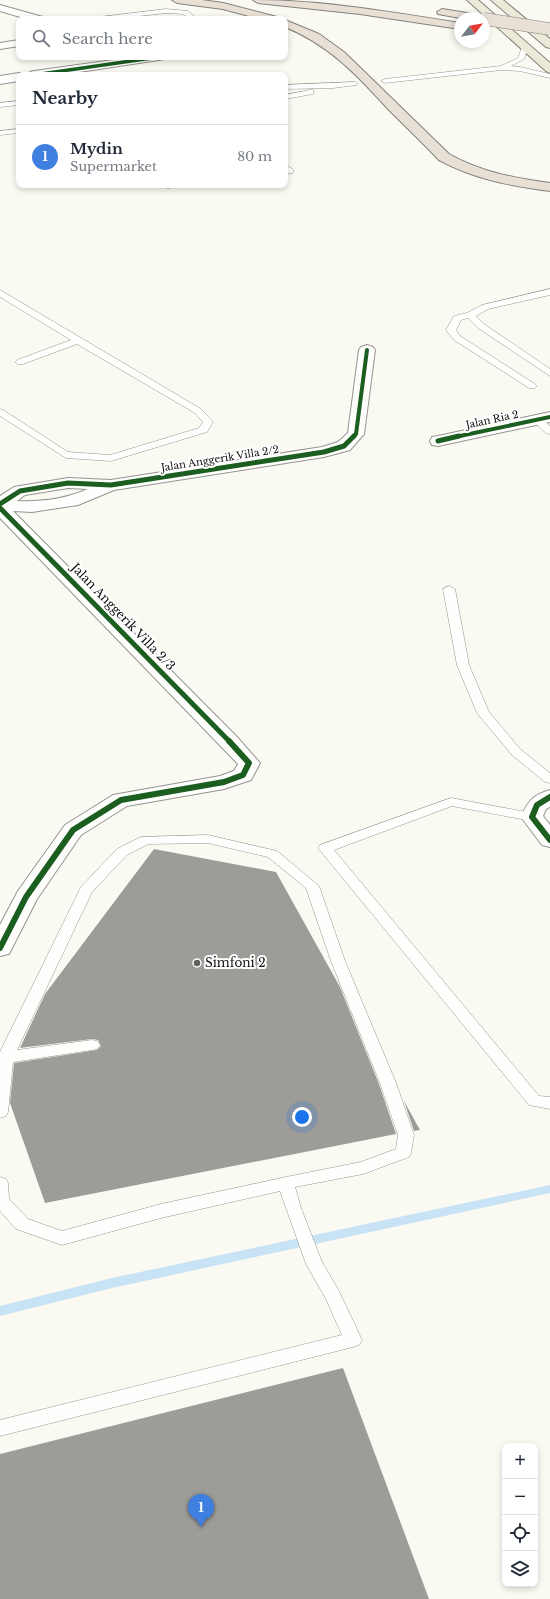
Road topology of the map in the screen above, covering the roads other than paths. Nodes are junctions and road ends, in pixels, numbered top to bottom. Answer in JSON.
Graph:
{"nodes":[{"id":1,"x":177,"y":0,"type":"edge"},
{"id":2,"x":258,"y":0,"type":"edge"},
{"id":3,"x":343,"y":0,"type":"edge"},
{"id":4,"x":472,"y":0,"type":"edge"},
{"id":5,"x":496,"y":0,"type":"edge"},
{"id":6,"x":409,"y":7,"type":"dead end"},
{"id":7,"x":0,"y":8,"type":"edge"},
{"id":8,"x":430,"y":10,"type":"dead end"},
{"id":9,"x":454,"y":14,"type":"edge"},
{"id":10,"x":28,"y":16,"type":"edge"},
{"id":11,"x":127,"y":16,"type":"edge"},
{"id":12,"x":192,"y":16,"type":"edge"},
{"id":13,"x":261,"y":16,"type":"edge"},
{"id":14,"x":490,"y":20,"type":"edge"},
{"id":15,"x":288,"y":24,"type":"edge"},
{"id":16,"x":454,"y":25,"type":"edge"},
{"id":17,"x":550,"y":29,"type":"edge"},
{"id":18,"x":490,"y":31,"type":"edge"},
{"id":19,"x":550,"y":39,"type":"edge"},
{"id":20,"x":16,"y":43,"type":"edge"},
{"id":21,"x":550,"y":45,"type":"edge"},
{"id":22,"x":0,"y":46,"type":"edge"},
{"id":23,"x":525,"y":47,"type":"junction"},
{"id":24,"x":138,"y":60,"type":"edge"},
{"id":25,"x":501,"y":68,"type":"junction"},
{"id":26,"x":550,"y":69,"type":"edge"},
{"id":27,"x":55,"y":72,"type":"edge"},
{"id":28,"x":550,"y":76,"type":"edge"},
{"id":29,"x":16,"y":77,"type":"edge"},
{"id":30,"x":0,"y":80,"type":"edge"},
{"id":31,"x":384,"y":81,"type":"dead end"},
{"id":32,"x":355,"y":84,"type":"dead end"},
{"id":33,"x":333,"y":86,"type":"junction"},
{"id":34,"x":288,"y":87,"type":"edge"},
{"id":35,"x":288,"y":96,"type":"edge"},
{"id":36,"x":16,"y":103,"type":"edge"},
{"id":37,"x":0,"y":105,"type":"edge"},
{"id":38,"x":16,"y":131,"type":"edge"},
{"id":39,"x":0,"y":133,"type":"edge"},
{"id":40,"x":550,"y":187,"type":"edge"},
{"id":41,"x":550,"y":292,"type":"edge"},
{"id":42,"x":0,"y":293,"type":"edge"},
{"id":43,"x":470,"y":315,"type":"junction"},
{"id":44,"x":78,"y":341,"type":"junction"},
{"id":45,"x":367,"y":350,"type":"dead end"},
{"id":46,"x":20,"y":362,"type":"dead end"},
{"id":47,"x":550,"y":373,"type":"edge"},
{"id":48,"x":532,"y":386,"type":"dead end"},
{"id":49,"x":0,"y":412,"type":"edge"},
{"id":50,"x":544,"y":419,"type":"edge"},
{"id":51,"x":550,"y":431,"type":"edge"},
{"id":52,"x":438,"y":441,"type":"dead end"},
{"id":53,"x":0,"y":506,"type":"edge"},
{"id":54,"x":449,"y":589,"type":"dead end"},
{"id":55,"x":550,"y":779,"type":"edge"},
{"id":56,"x":550,"y":797,"type":"edge"},
{"id":57,"x":532,"y":817,"type":"junction"},
{"id":58,"x":550,"y":840,"type":"edge"},
{"id":59,"x":0,"y":948,"type":"edge"},
{"id":60,"x":92,"y":1045,"type":"dead end"},
{"id":61,"x":3,"y":1058,"type":"edge"},
{"id":62,"x":550,"y":1103,"type":"edge"},
{"id":63,"x":0,"y":1112,"type":"edge"},
{"id":64,"x":0,"y":1183,"type":"edge"},
{"id":65,"x":286,"y":1183,"type":"junction"},
{"id":66,"x":0,"y":1428,"type":"edge"}],
"edges":[{"from":1,"to":13,"type":"highway"},
{"from":2,"to":16,"type":"highway"},
{"from":3,"to":6,"type":"highway"},
{"from":4,"to":23,"type":"main road"},
{"from":5,"to":21,"type":"main road"},
{"from":7,"to":10,"type":"street"},
{"from":8,"to":9,"type":"highway"},
{"from":11,"to":12,"type":"lane"},
{"from":14,"to":17,"type":"highway","bridge":true},
{"from":15,"to":40,"type":"highway"},
{"from":18,"to":19,"type":"highway"},
{"from":20,"to":22,"type":"street"},
{"from":23,"to":25,"type":"lane"},
{"from":23,"to":26,"type":"main road"},
{"from":24,"to":27,"type":"street"},
{"from":25,"to":28,"type":"lane"},
{"from":25,"to":31,"type":"lane"},
{"from":29,"to":30,"type":"street"},
{"from":32,"to":33,"type":"lane"},
{"from":33,"to":34,"type":"lane"},
{"from":33,"to":35,"type":"lane"},
{"from":36,"to":37,"type":"lane"},
{"from":38,"to":39,"type":"lane"},
{"from":41,"to":43,"type":"lane"},
{"from":42,"to":44,"type":"lane"},
{"from":43,"to":47,"type":"lane"},
{"from":43,"to":48,"type":"lane"},
{"from":44,"to":46,"type":"lane"},
{"from":44,"to":49,"type":"lane"},
{"from":45,"to":53,"type":"street","name":"Jalan Anggerik Villa 2/2"},
{"from":50,"to":51,"type":"lane"},
{"from":50,"to":52,"type":"street","name":"Jalan Ria 2"},
{"from":53,"to":59,"type":"street","name":"Jalan Anggerik Villa 2/3"},
{"from":54,"to":55,"type":"lane"},
{"from":56,"to":57,"type":"street"},
{"from":57,"to":58,"type":"street"},
{"from":57,"to":62,"type":"lane"},
{"from":60,"to":61,"type":"lane"},
{"from":61,"to":63,"type":"lane"},
{"from":61,"to":65,"type":"lane"},
{"from":64,"to":65,"type":"lane"},
{"from":65,"to":66,"type":"lane"}]}
